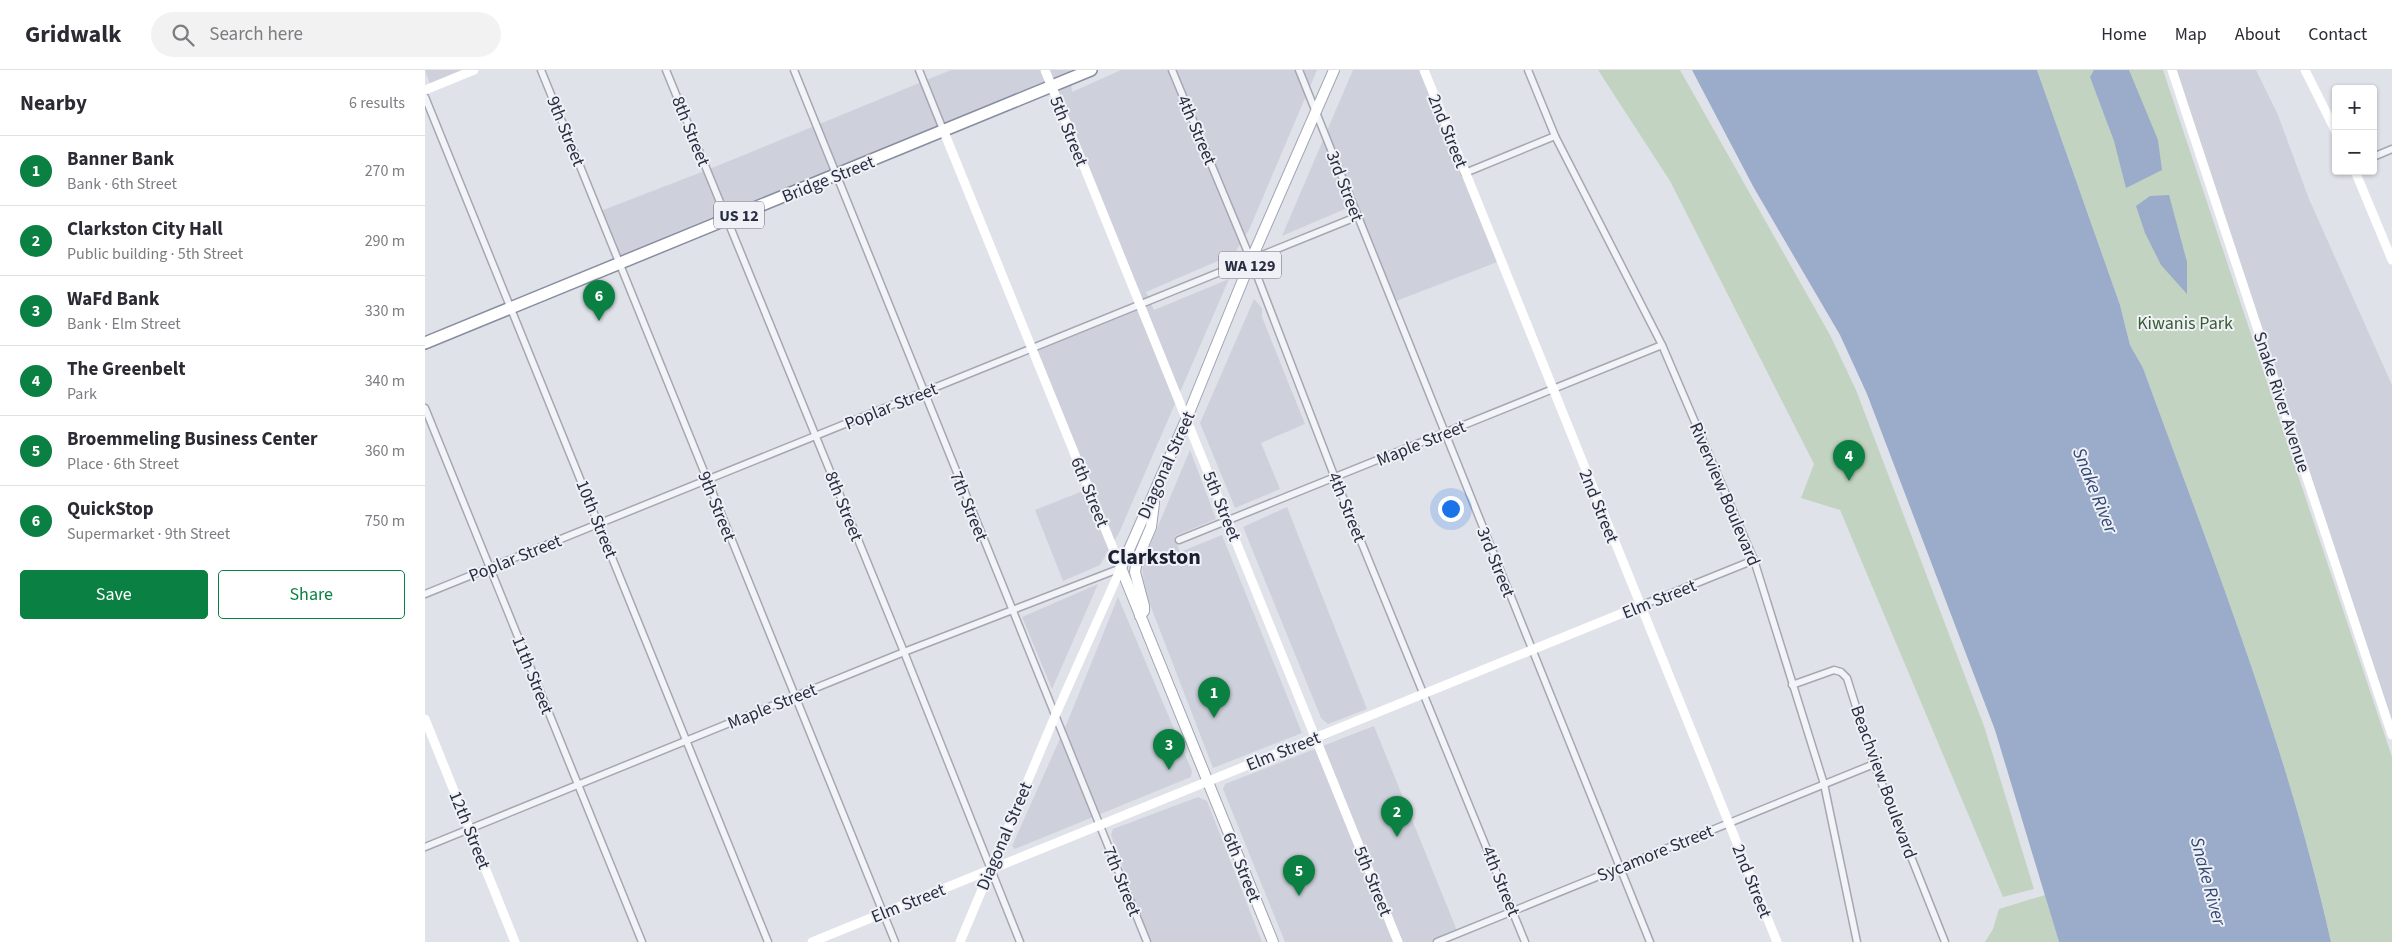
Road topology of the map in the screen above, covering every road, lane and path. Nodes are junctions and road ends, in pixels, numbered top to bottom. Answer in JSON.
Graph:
{"nodes":[{"id":1,"x":474,"y":70,"type":"edge"},
{"id":2,"x":541,"y":70,"type":"edge"},
{"id":3,"x":666,"y":70,"type":"edge"},
{"id":4,"x":794,"y":70,"type":"edge"},
{"id":5,"x":919,"y":70,"type":"edge"},
{"id":6,"x":1045,"y":70,"type":"edge"},
{"id":7,"x":1091,"y":70,"type":"edge"},
{"id":8,"x":1172,"y":70,"type":"edge"},
{"id":9,"x":1299,"y":70,"type":"edge"},
{"id":10,"x":1334,"y":70,"type":"edge"},
{"id":11,"x":1423,"y":70,"type":"edge"},
{"id":12,"x":1527,"y":70,"type":"edge"},
{"id":13,"x":2172,"y":70,"type":"edge"},
{"id":14,"x":2305,"y":70,"type":"edge"},
{"id":15,"x":1052,"y":87,"type":"junction"},
{"id":16,"x":425,"y":90,"type":"edge"},
{"id":17,"x":425,"y":97,"type":"edge"},
{"id":18,"x":1315,"y":110,"type":"junction"},
{"id":19,"x":2335,"y":130,"type":"edge"},
{"id":20,"x":944,"y":132,"type":"junction"},
{"id":21,"x":1555,"y":136,"type":"junction"},
{"id":22,"x":2392,"y":149,"type":"edge"},
{"id":23,"x":2377,"y":155,"type":"edge"},
{"id":24,"x":1465,"y":173,"type":"junction"},
{"id":25,"x":836,"y":175,"type":"junction"},
{"id":26,"x":2357,"y":175,"type":"edge"},
{"id":27,"x":1356,"y":217,"type":"junction"},
{"id":28,"x":727,"y":220,"type":"junction"},
{"id":29,"x":1251,"y":260,"type":"junction"},
{"id":30,"x":2392,"y":260,"type":"edge"},
{"id":31,"x":619,"y":263,"type":"junction"},
{"id":32,"x":1139,"y":304,"type":"junction"},
{"id":33,"x":511,"y":307,"type":"junction"},
{"id":34,"x":425,"y":343,"type":"edge"},
{"id":35,"x":1662,"y":345,"type":"junction"},
{"id":36,"x":1031,"y":349,"type":"junction"},
{"id":37,"x":1552,"y":389,"type":"junction"},
{"id":38,"x":923,"y":393,"type":"junction"},
{"id":39,"x":425,"y":408,"type":"edge"},
{"id":40,"x":1186,"y":420,"type":"junction"},
{"id":41,"x":1444,"y":433,"type":"junction"},
{"id":42,"x":816,"y":437,"type":"junction"},
{"id":43,"x":1335,"y":478,"type":"junction"},
{"id":44,"x":707,"y":481,"type":"junction"},
{"id":45,"x":1155,"y":491,"type":"junction"},
{"id":46,"x":1228,"y":520,"type":"junction"},
{"id":47,"x":599,"y":525,"type":"junction"},
{"id":48,"x":1179,"y":540,"type":"dead end"},
{"id":49,"x":1754,"y":560,"type":"junction"},
{"id":50,"x":490,"y":568,"type":"junction"},
{"id":51,"x":1121,"y":568,"type":"junction"},
{"id":52,"x":425,"y":594,"type":"edge"},
{"id":53,"x":1639,"y":606,"type":"junction"},
{"id":54,"x":1012,"y":610,"type":"junction"},
{"id":55,"x":1140,"y":616,"type":"junction"},
{"id":56,"x":1532,"y":650,"type":"junction"},
{"id":57,"x":904,"y":652,"type":"junction"},
{"id":58,"x":1792,"y":685,"type":"junction"},
{"id":59,"x":1424,"y":694,"type":"junction"},
{"id":60,"x":794,"y":698,"type":"junction"},
{"id":61,"x":1055,"y":716,"type":"junction"},
{"id":62,"x":425,"y":719,"type":"edge"},
{"id":63,"x":2392,"y":734,"type":"edge"},
{"id":64,"x":1316,"y":738,"type":"junction"},
{"id":65,"x":687,"y":741,"type":"junction"},
{"id":66,"x":1874,"y":764,"type":"junction"},
{"id":67,"x":1207,"y":782,"type":"junction"},
{"id":68,"x":1824,"y":784,"type":"junction"},
{"id":69,"x":578,"y":785,"type":"junction"},
{"id":70,"x":1728,"y":824,"type":"junction"},
{"id":71,"x":1099,"y":826,"type":"junction"},
{"id":72,"x":469,"y":829,"type":"junction"},
{"id":73,"x":425,"y":847,"type":"edge"},
{"id":74,"x":1620,"y":868,"type":"junction"},
{"id":75,"x":990,"y":870,"type":"junction"},
{"id":76,"x":1513,"y":911,"type":"junction"},
{"id":77,"x":883,"y":914,"type":"junction"},
{"id":78,"x":515,"y":942,"type":"edge"},
{"id":79,"x":642,"y":942,"type":"edge"},
{"id":80,"x":768,"y":942,"type":"edge"},
{"id":81,"x":812,"y":942,"type":"edge"},
{"id":82,"x":895,"y":942,"type":"edge"},
{"id":83,"x":960,"y":942,"type":"edge"},
{"id":84,"x":1020,"y":942,"type":"edge"},
{"id":85,"x":1147,"y":942,"type":"edge"},
{"id":86,"x":1273,"y":942,"type":"edge"},
{"id":87,"x":1398,"y":942,"type":"edge"},
{"id":88,"x":1437,"y":942,"type":"edge"},
{"id":89,"x":1525,"y":942,"type":"edge"},
{"id":90,"x":1650,"y":942,"type":"edge"},
{"id":91,"x":1777,"y":942,"type":"edge"},
{"id":92,"x":1857,"y":942,"type":"edge"},
{"id":93,"x":1945,"y":942,"type":"edge"}],
"edges":[{"from":1,"to":16,"type":"street"},
{"from":2,"to":31,"type":"street","name":"9th Street"},
{"from":3,"to":28,"type":"street","name":"8th Street"},
{"from":4,"to":25,"type":"street","name":"7th Street"},
{"from":5,"to":20,"type":"street","name":"6th Street"},
{"from":6,"to":15,"type":"street","name":"5th Street"},
{"from":7,"to":15,"type":"highway","name":"Bridge Street","number":"US 12"},
{"from":8,"to":29,"type":"street","name":"4th Street"},
{"from":9,"to":18,"type":"street","name":"3rd Street"},
{"from":10,"to":18,"type":"main road","name":"Diagonal Street","number":"WA 129"},
{"from":11,"to":24,"type":"street","name":"2nd Street"},
{"from":12,"to":21,"type":"street","name":"Riverview Boulevard"},
{"from":13,"to":63,"type":"street","name":"Snake River Avenue"},
{"from":14,"to":19,"type":"street"},
{"from":15,"to":20,"type":"highway","name":"Bridge Street","number":"US 12"},
{"from":15,"to":32,"type":"street","name":"5th Street"},
{"from":17,"to":33,"type":"street","name":"10th Street"},
{"from":18,"to":27,"type":"street","name":"3rd Street"},
{"from":18,"to":29,"type":"main road","name":"Diagonal Street","number":"WA 129"},
{"from":20,"to":25,"type":"highway","name":"Bridge Street","number":"US 12"},
{"from":20,"to":36,"type":"street","name":"6th Street"},
{"from":21,"to":24,"type":"street"},
{"from":21,"to":35,"type":"street","name":"Riverview Boulevard"},
{"from":22,"to":23,"type":"street"},
{"from":24,"to":37,"type":"street","name":"2nd Street"},
{"from":25,"to":28,"type":"highway","name":"Bridge Street","number":"US 12"},
{"from":25,"to":38,"type":"street","name":"7th Street"},
{"from":26,"to":30,"type":"street"},
{"from":27,"to":29,"type":"street","name":"Poplar Street"},
{"from":27,"to":41,"type":"street","name":"3rd Street"},
{"from":28,"to":31,"type":"highway","name":"Bridge Street","number":"US 12"},
{"from":28,"to":42,"type":"street","name":"8th Street"},
{"from":29,"to":32,"type":"street","name":"Poplar Street"},
{"from":29,"to":40,"type":"main road","name":"Diagonal Street","number":"WA 129"},
{"from":29,"to":43,"type":"street","name":"4th Street"},
{"from":31,"to":33,"type":"highway","name":"Bridge Street","number":"US 12"},
{"from":31,"to":44,"type":"street","name":"9th Street"},
{"from":32,"to":36,"type":"street","name":"Poplar Street"},
{"from":32,"to":40,"type":"street","name":"5th Street"},
{"from":33,"to":34,"type":"highway","name":"Bridge Street","number":"US 12"},
{"from":33,"to":47,"type":"street","name":"10th Street"},
{"from":35,"to":37,"type":"street","name":"Maple Street"},
{"from":35,"to":49,"type":"street","name":"Riverview Boulevard"},
{"from":36,"to":38,"type":"street","name":"Poplar Street"},
{"from":36,"to":51,"type":"street","name":"6th Street"},
{"from":37,"to":41,"type":"street","name":"Maple Street"},
{"from":37,"to":53,"type":"street","name":"2nd Street"},
{"from":38,"to":42,"type":"street","name":"Poplar Street"},
{"from":38,"to":54,"type":"street","name":"7th Street"},
{"from":39,"to":50,"type":"street","name":"11th Street"},
{"from":40,"to":45,"type":"main road","name":"Diagonal Street","number":"WA 129"},
{"from":40,"to":46,"type":"street","name":"5th Street"},
{"from":41,"to":43,"type":"street","name":"Maple Street"},
{"from":41,"to":56,"type":"street","name":"3rd Street"},
{"from":42,"to":44,"type":"street","name":"Poplar Street"},
{"from":42,"to":57,"type":"street","name":"8th Street"},
{"from":43,"to":46,"type":"street","name":"Maple Street"},
{"from":43,"to":59,"type":"street","name":"4th Street"},
{"from":44,"to":47,"type":"street","name":"Poplar Street"},
{"from":44,"to":60,"type":"street","name":"9th Street"},
{"from":45,"to":51,"type":"main road","name":"Diagonal Street","number":"WA 129"},
{"from":45,"to":55,"type":"main road","number":"WA 129"},
{"from":46,"to":48,"type":"street","name":"Maple Street"},
{"from":46,"to":64,"type":"street","name":"5th Street"},
{"from":47,"to":50,"type":"street","name":"Poplar Street"},
{"from":47,"to":65,"type":"street","name":"10th Street"},
{"from":49,"to":53,"type":"street","name":"Elm Street"},
{"from":49,"to":58,"type":"street","name":"Riverview Boulevard"},
{"from":50,"to":52,"type":"street","name":"Poplar Street"},
{"from":50,"to":69,"type":"street","name":"11th Street"},
{"from":51,"to":54,"type":"street","name":"Maple Street"},
{"from":51,"to":55,"type":"main road","name":"6th Street","number":"WA 129"},
{"from":51,"to":61,"type":"street","name":"Diagonal Street"},
{"from":53,"to":56,"type":"street","name":"Elm Street"},
{"from":53,"to":70,"type":"street","name":"2nd Street"},
{"from":54,"to":57,"type":"street","name":"Maple Street"},
{"from":54,"to":61,"type":"street","name":"7th Street"},
{"from":55,"to":67,"type":"main road","name":"6th Street","number":"WA 129"},
{"from":56,"to":59,"type":"street","name":"Elm Street"},
{"from":56,"to":74,"type":"street","name":"3rd Street"},
{"from":57,"to":60,"type":"street","name":"Maple Street"},
{"from":57,"to":75,"type":"street","name":"8th Street"},
{"from":58,"to":66,"type":"street","name":"Beachview Boulevard"},
{"from":58,"to":68,"type":"street","name":"Riverview Boulevard"},
{"from":59,"to":64,"type":"street","name":"Elm Street"},
{"from":59,"to":76,"type":"street","name":"4th Street"},
{"from":60,"to":65,"type":"street","name":"Maple Street"},
{"from":60,"to":77,"type":"street","name":"9th Street"},
{"from":61,"to":71,"type":"street","name":"7th Street"},
{"from":61,"to":75,"type":"street","name":"Diagonal Street"},
{"from":62,"to":72,"type":"street","name":"12th Street"},
{"from":64,"to":67,"type":"street","name":"Elm Street"},
{"from":64,"to":87,"type":"street","name":"5th Street"},
{"from":65,"to":69,"type":"street","name":"Maple Street"},
{"from":65,"to":80,"type":"street","name":"10th Street"},
{"from":66,"to":68,"type":"street","name":"Sycamore Street"},
{"from":66,"to":93,"type":"street","name":"Beachview Boulevard"},
{"from":67,"to":71,"type":"street","name":"Elm Street"},
{"from":67,"to":86,"type":"main road","name":"6th Street","number":"WA 129"},
{"from":68,"to":70,"type":"street","name":"Sycamore Street"},
{"from":68,"to":92,"type":"street","name":"Riverview Boulevard"},
{"from":69,"to":72,"type":"street","name":"Maple Street"},
{"from":69,"to":79,"type":"street","name":"11th Street"},
{"from":70,"to":74,"type":"street","name":"Sycamore Street"},
{"from":70,"to":91,"type":"street","name":"2nd Street"},
{"from":71,"to":75,"type":"street","name":"Elm Street"},
{"from":71,"to":85,"type":"street","name":"7th Street"},
{"from":72,"to":73,"type":"street","name":"Maple Street"},
{"from":72,"to":78,"type":"street","name":"12th Street"},
{"from":74,"to":76,"type":"street","name":"Sycamore Street"},
{"from":74,"to":90,"type":"street","name":"3rd Street"},
{"from":75,"to":77,"type":"street","name":"Elm Street"},
{"from":75,"to":83,"type":"street","name":"Diagonal Street"},
{"from":75,"to":84,"type":"street","name":"8th Street"},
{"from":76,"to":88,"type":"street","name":"Sycamore Street"},
{"from":76,"to":89,"type":"street","name":"4th Street"},
{"from":77,"to":81,"type":"street","name":"Elm Street"},
{"from":77,"to":82,"type":"street","name":"9th Street"}]}
